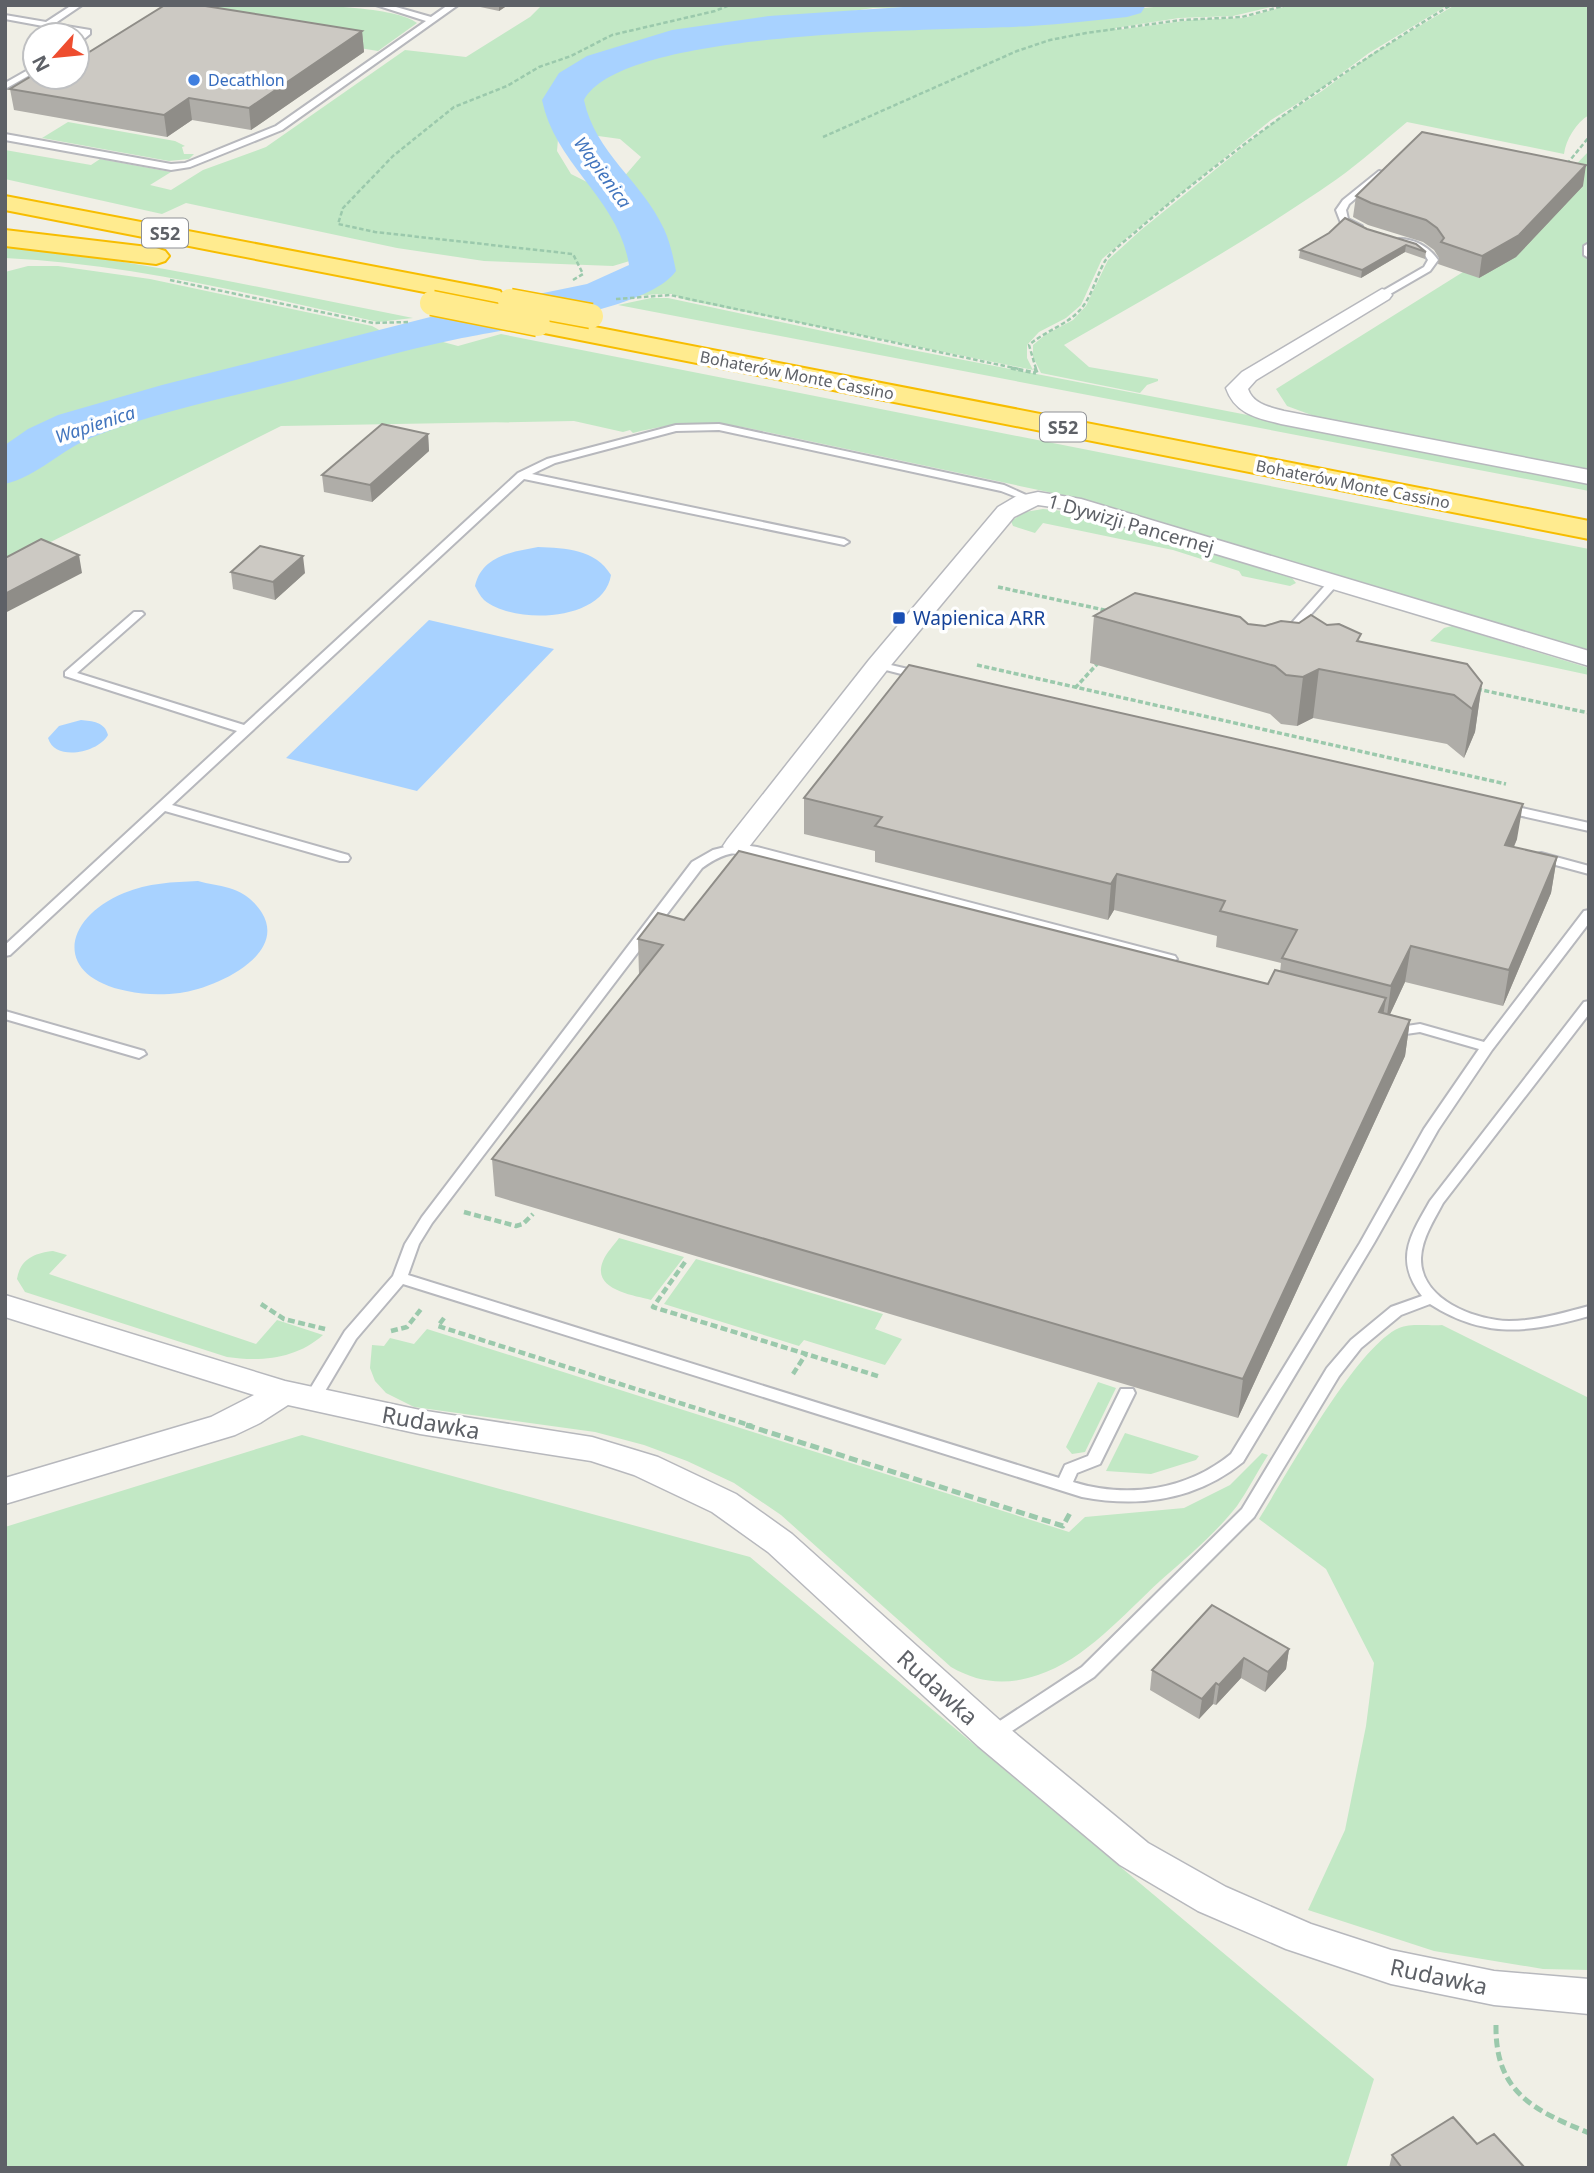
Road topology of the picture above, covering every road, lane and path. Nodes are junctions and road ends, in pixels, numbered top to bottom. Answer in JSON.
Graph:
{"nodes":[{"id":1,"x":78,"y":5,"type":"edge"},
{"id":2,"x":380,"y":5,"type":"edge"},
{"id":3,"x":454,"y":5,"type":"edge"},
{"id":4,"x":730,"y":5,"type":"edge"},
{"id":5,"x":1287,"y":5,"type":"edge"},
{"id":6,"x":1451,"y":5,"type":"edge"},
{"id":7,"x":5,"y":17,"type":"edge"},
{"id":8,"x":432,"y":20,"type":"junction"},
{"id":9,"x":30,"y":21,"type":"edge"},
{"id":10,"x":53,"y":21,"type":"edge"},
{"id":11,"x":21,"y":77,"type":"edge"},
{"id":12,"x":5,"y":87,"type":"edge"},
{"id":13,"x":5,"y":136,"type":"edge"},
{"id":14,"x":823,"y":137,"type":"dead end"},
{"id":15,"x":1394,"y":163,"type":"edge"},
{"id":16,"x":5,"y":185,"type":"edge"},
{"id":17,"x":5,"y":203,"type":"edge"},
{"id":18,"x":5,"y":220,"type":"edge"},
{"id":19,"x":1365,"y":230,"type":"edge"},
{"id":20,"x":5,"y":238,"type":"edge"},
{"id":21,"x":1391,"y":238,"type":"edge"},
{"id":22,"x":1589,"y":246,"type":"edge"},
{"id":23,"x":1589,"y":255,"type":"edge"},
{"id":24,"x":325,"y":264,"type":"junction"},
{"id":25,"x":238,"y":266,"type":"junction"},
{"id":26,"x":163,"y":278,"type":"dead end"},
{"id":27,"x":567,"y":285,"type":"dead end"},
{"id":28,"x":1382,"y":295,"type":"joint"},
{"id":29,"x":599,"y":308,"type":"junction"},
{"id":30,"x":402,"y":323,"type":"dead end"},
{"id":31,"x":522,"y":475,"type":"junction"},
{"id":32,"x":1589,"y":477,"type":"edge"},
{"id":33,"x":1030,"y":499,"type":"junction"},
{"id":34,"x":1589,"y":509,"type":"edge"},
{"id":35,"x":1589,"y":530,"type":"edge"},
{"id":36,"x":844,"y":542,"type":"dead end"},
{"id":37,"x":1333,"y":583,"type":"junction"},
{"id":38,"x":138,"y":614,"type":"dead end"},
{"id":39,"x":1293,"y":628,"type":"edge"},
{"id":40,"x":1103,"y":658,"type":"edge"},
{"id":41,"x":1589,"y":659,"type":"edge"},
{"id":42,"x":878,"y":665,"type":"junction"},
{"id":43,"x":977,"y":665,"type":"dead end"},
{"id":44,"x":930,"y":677,"type":"edge"},
{"id":45,"x":1075,"y":688,"type":"junction"},
{"id":46,"x":246,"y":730,"type":"junction"},
{"id":47,"x":1519,"y":787,"type":"dead end"},
{"id":48,"x":1485,"y":803,"type":"edge"},
{"id":49,"x":163,"y":806,"type":"junction"},
{"id":50,"x":1589,"y":827,"type":"edge"},
{"id":51,"x":736,"y":846,"type":"junction"},
{"id":52,"x":1530,"y":854,"type":"edge"},
{"id":53,"x":344,"y":858,"type":"dead end"},
{"id":54,"x":1589,"y":870,"type":"edge"},
{"id":55,"x":1589,"y":914,"type":"edge"},
{"id":56,"x":5,"y":951,"type":"edge"},
{"id":57,"x":1190,"y":965,"type":"edge"},
{"id":58,"x":1589,"y":1005,"type":"edge"},
{"id":59,"x":5,"y":1015,"type":"edge"},
{"id":60,"x":1382,"y":1029,"type":"edge"},
{"id":61,"x":1487,"y":1047,"type":"junction"},
{"id":62,"x":139,"y":1054,"type":"dead end"},
{"id":63,"x":439,"y":1205,"type":"junction"},
{"id":64,"x":533,"y":1214,"type":"dead end"},
{"id":65,"x":685,"y":1262,"type":"dead end"},
{"id":66,"x":400,"y":1278,"type":"junction"},
{"id":67,"x":1431,"y":1298,"type":"junction"},
{"id":68,"x":5,"y":1306,"type":"edge"},
{"id":69,"x":1589,"y":1311,"type":"edge"},
{"id":70,"x":449,"y":1312,"type":"dead end"},
{"id":71,"x":881,"y":1377,"type":"dead end"},
{"id":72,"x":1128,"y":1393,"type":"dead end"},
{"id":73,"x":297,"y":1395,"type":"junction"},
{"id":74,"x":1064,"y":1485,"type":"junction"},
{"id":75,"x":5,"y":1491,"type":"edge"},
{"id":76,"x":1082,"y":1491,"type":"junction"},
{"id":77,"x":991,"y":1735,"type":"junction"},
{"id":78,"x":1494,"y":1988,"type":"junction"},
{"id":79,"x":1589,"y":1997,"type":"edge"},
{"id":80,"x":1589,"y":2133,"type":"edge"}],
"edges":[{"from":1,"to":10,"type":"lane"},
{"from":2,"to":8,"type":"lane"},
{"from":3,"to":8,"type":"lane"},
{"from":4,"to":27,"type":"path"},
{"from":5,"to":14,"type":"path"},
{"from":6,"to":29,"type":"path"},
{"from":7,"to":9,"type":"lane"},
{"from":8,"to":13,"type":"lane"},
{"from":11,"to":12,"type":"lane"},
{"from":15,"to":19,"type":"lane"},
{"from":16,"to":24,"type":"highway"},
{"from":17,"to":24,"type":"highway","name":"Bohaterów Monte Cassino","number":"S52"},
{"from":18,"to":25,"type":"highway","name":"Bohaterów Monte Cassino","number":"S52"},
{"from":20,"to":25,"type":"highway"},
{"from":21,"to":28,"type":"lane"},
{"from":22,"to":23,"type":"lane"},
{"from":24,"to":29,"type":"highway","name":"Bohaterów Monte Cassino","number":"S52","bridge":true},
{"from":25,"to":35,"type":"highway","name":"Bohaterów Monte Cassino","number":"S52","bridge":true},
{"from":26,"to":30,"type":"path"},
{"from":28,"to":32,"type":"street"},
{"from":29,"to":34,"type":"highway","name":"Bohaterów Monte Cassino","number":"S52"},
{"from":31,"to":33,"type":"lane"},
{"from":31,"to":36,"type":"lane"},
{"from":31,"to":46,"type":"lane"},
{"from":33,"to":37,"type":"street","name":"1 Dywizji Pancernej"},
{"from":33,"to":42,"type":"street","name":"1 Dywizji Pancernej"},
{"from":37,"to":39,"type":"lane"},
{"from":37,"to":41,"type":"street","name":"1 Dywizji Pancernej"},
{"from":38,"to":46,"type":"lane"},
{"from":40,"to":45,"type":"path"},
{"from":42,"to":44,"type":"lane"},
{"from":42,"to":51,"type":"street","name":"1 Dywizji Pancernej"},
{"from":43,"to":45,"type":"path"},
{"from":45,"to":47,"type":"path"},
{"from":46,"to":49,"type":"lane"},
{"from":48,"to":50,"type":"lane"},
{"from":49,"to":53,"type":"lane"},
{"from":49,"to":56,"type":"lane"},
{"from":51,"to":57,"type":"lane"},
{"from":51,"to":63,"type":"lane"},
{"from":52,"to":54,"type":"lane"},
{"from":55,"to":61,"type":"lane"},
{"from":58,"to":67,"type":"lane"},
{"from":59,"to":62,"type":"lane"},
{"from":60,"to":61,"type":"lane"},
{"from":61,"to":76,"type":"lane"},
{"from":63,"to":64,"type":"path"},
{"from":63,"to":66,"type":"lane"},
{"from":65,"to":71,"type":"path"},
{"from":66,"to":73,"type":"lane"},
{"from":66,"to":74,"type":"lane"},
{"from":67,"to":69,"type":"lane"},
{"from":67,"to":77,"type":"lane"},
{"from":68,"to":73,"type":"street","name":"Rudawka"},
{"from":70,"to":76,"type":"path"},
{"from":72,"to":74,"type":"lane"},
{"from":73,"to":75,"type":"street"},
{"from":73,"to":77,"type":"street","name":"Rudawka"},
{"from":74,"to":76,"type":"lane"},
{"from":77,"to":78,"type":"street","name":"Rudawka"},
{"from":78,"to":79,"type":"street","name":"Rudawka"},
{"from":78,"to":80,"type":"path"}]}
